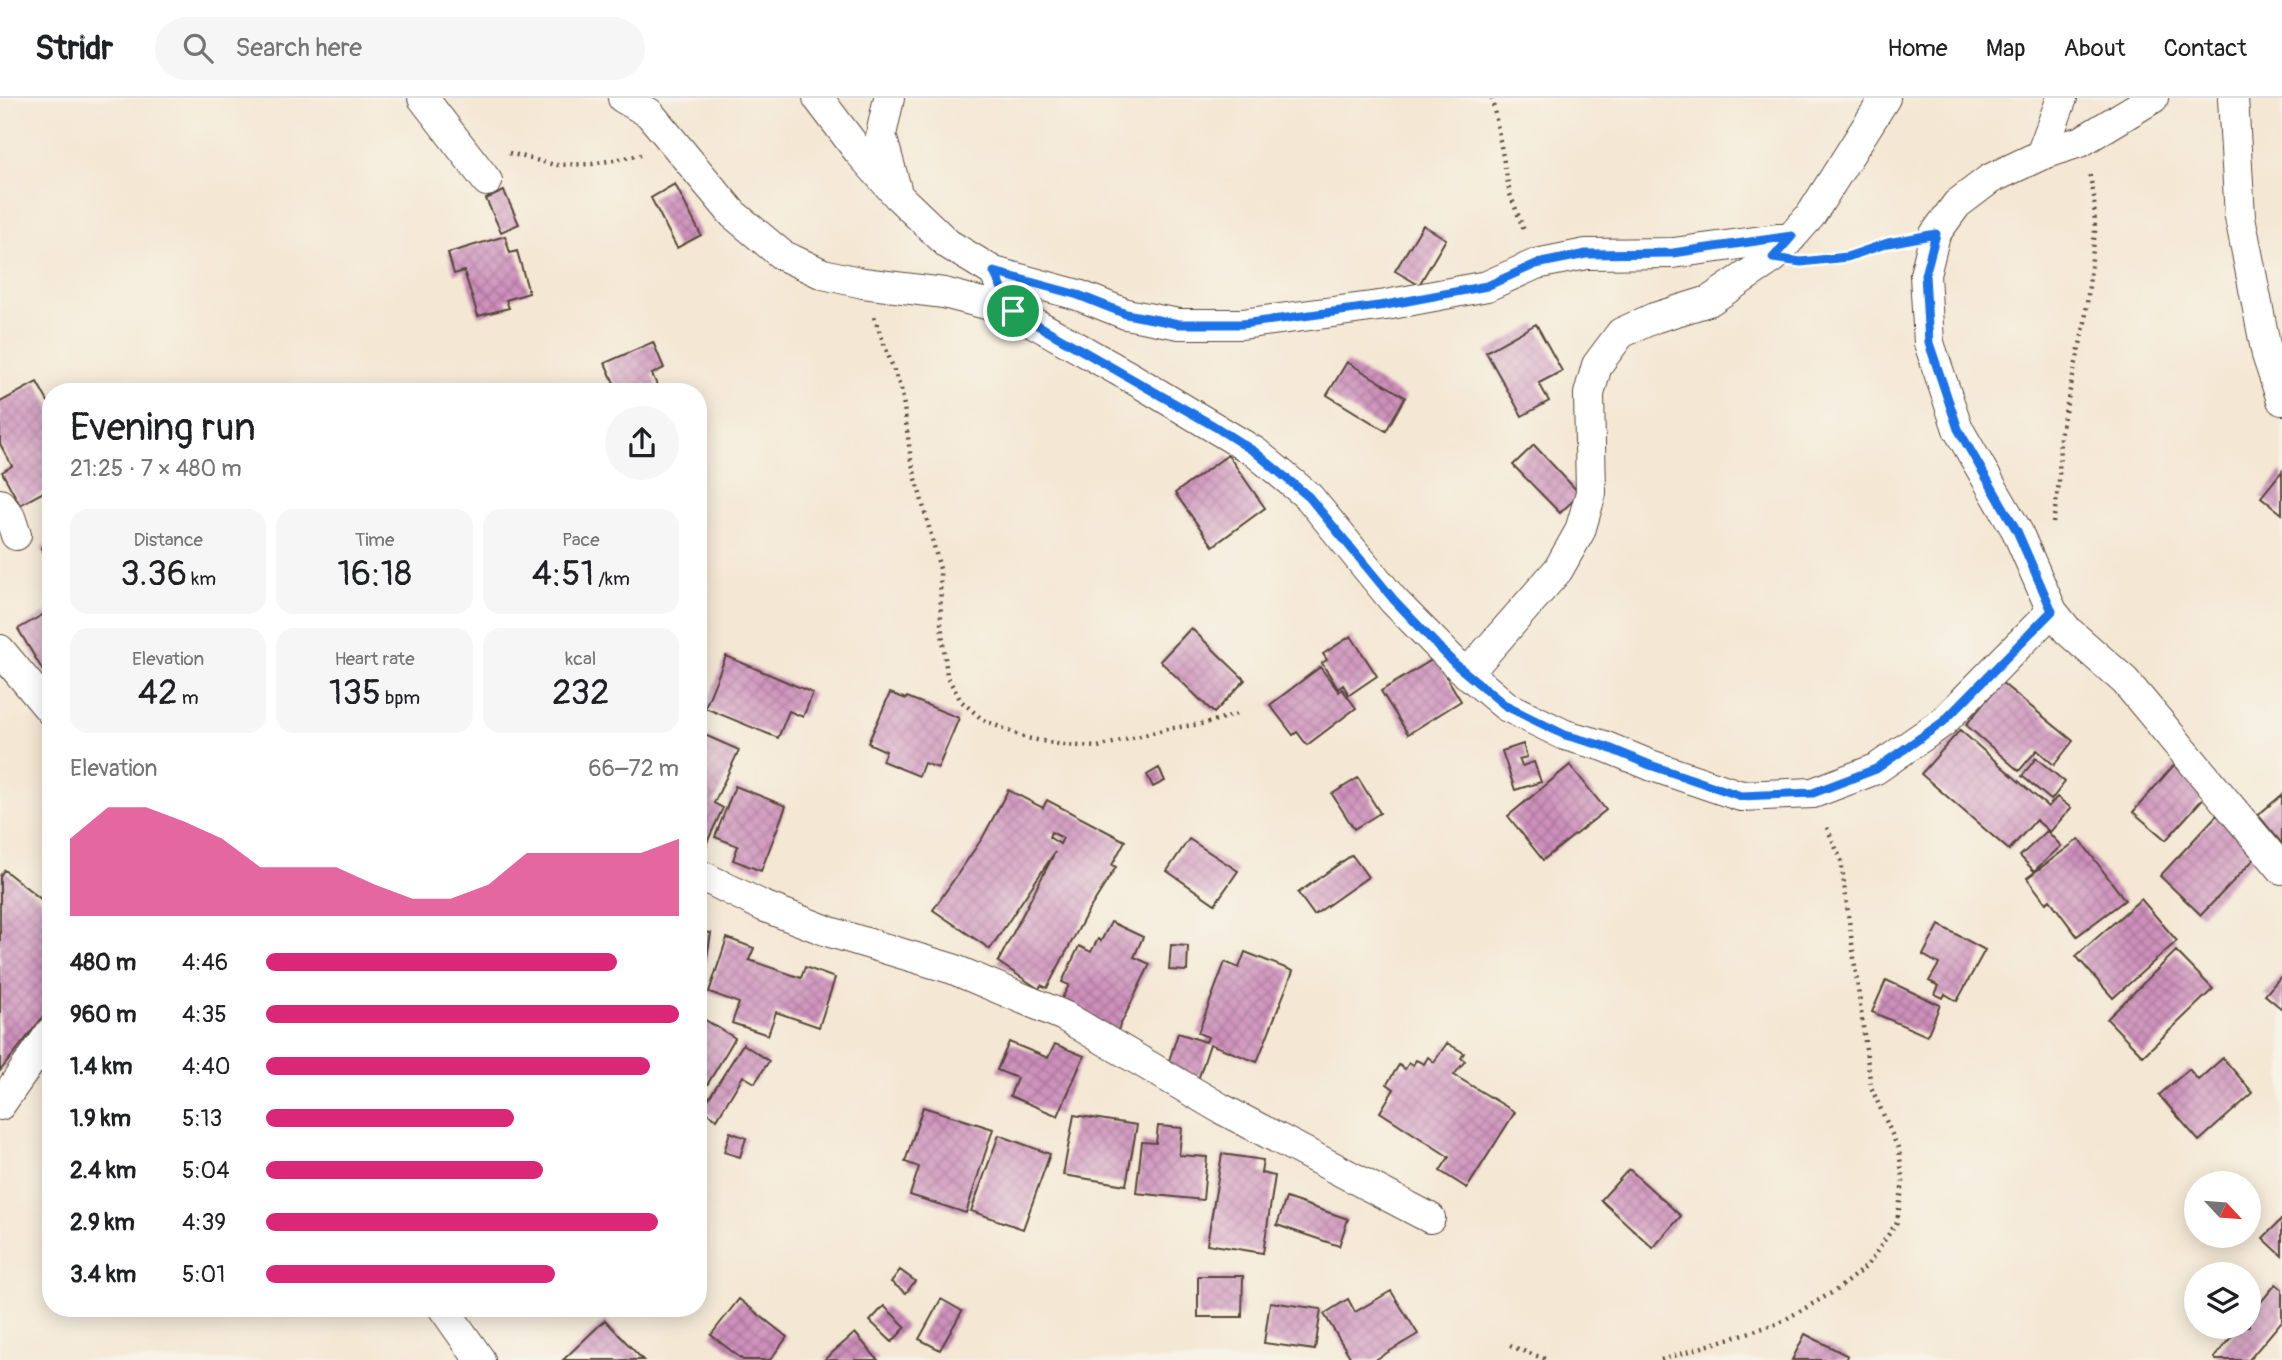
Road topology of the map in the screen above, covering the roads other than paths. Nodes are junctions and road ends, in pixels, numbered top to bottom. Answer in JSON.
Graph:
{"nodes":[{"id":1,"x":423,"y":98,"type":"edge"},
{"id":2,"x":623,"y":98,"type":"edge"},
{"id":3,"x":818,"y":98,"type":"edge"},
{"id":4,"x":889,"y":98,"type":"edge"},
{"id":5,"x":1885,"y":98,"type":"edge"},
{"id":6,"x":2062,"y":98,"type":"edge"},
{"id":7,"x":2153,"y":98,"type":"edge"},
{"id":8,"x":2233,"y":98,"type":"edge"},
{"id":9,"x":2041,"y":155,"type":"junction"},
{"id":10,"x":487,"y":181,"type":"dead end"},
{"id":11,"x":898,"y":196,"type":"junction"},
{"id":12,"x":1782,"y":247,"type":"junction"},
{"id":13,"x":994,"y":272,"type":"junction"},
{"id":14,"x":1013,"y":311,"type":"junction"},
{"id":15,"x":2282,"y":400,"type":"edge"},
{"id":16,"x":0,"y":504,"type":"edge"},
{"id":17,"x":16,"y":535,"type":"dead end"},
{"id":18,"x":2052,"y":611,"type":"junction"},
{"id":19,"x":0,"y":650,"type":"edge"},
{"id":20,"x":1468,"y":674,"type":"junction"},
{"id":21,"x":42,"y":700,"type":"edge"},
{"id":22,"x":2282,"y":869,"type":"edge"},
{"id":23,"x":707,"y":878,"type":"edge"},
{"id":24,"x":42,"y":1045,"type":"edge"},
{"id":25,"x":0,"y":1105,"type":"edge"},
{"id":26,"x":1430,"y":1218,"type":"dead end"},
{"id":27,"x":450,"y":1317,"type":"edge"},
{"id":28,"x":481,"y":1360,"type":"edge"}],
"edges":[{"from":1,"to":10,"type":"street"},
{"from":2,"to":14,"type":"street"},
{"from":3,"to":11,"type":"street"},
{"from":4,"to":11,"type":"street"},
{"from":5,"to":12,"type":"street"},
{"from":6,"to":9,"type":"street"},
{"from":7,"to":9,"type":"street"},
{"from":8,"to":15,"type":"street"},
{"from":9,"to":18,"type":"street"},
{"from":11,"to":13,"type":"street"},
{"from":12,"to":13,"type":"street"},
{"from":12,"to":20,"type":"street"},
{"from":13,"to":14,"type":"street"},
{"from":14,"to":20,"type":"street"},
{"from":16,"to":17,"type":"street"},
{"from":18,"to":20,"type":"street"},
{"from":18,"to":22,"type":"street"},
{"from":19,"to":21,"type":"street"},
{"from":23,"to":26,"type":"street"},
{"from":24,"to":25,"type":"street"},
{"from":27,"to":28,"type":"street"}]}
